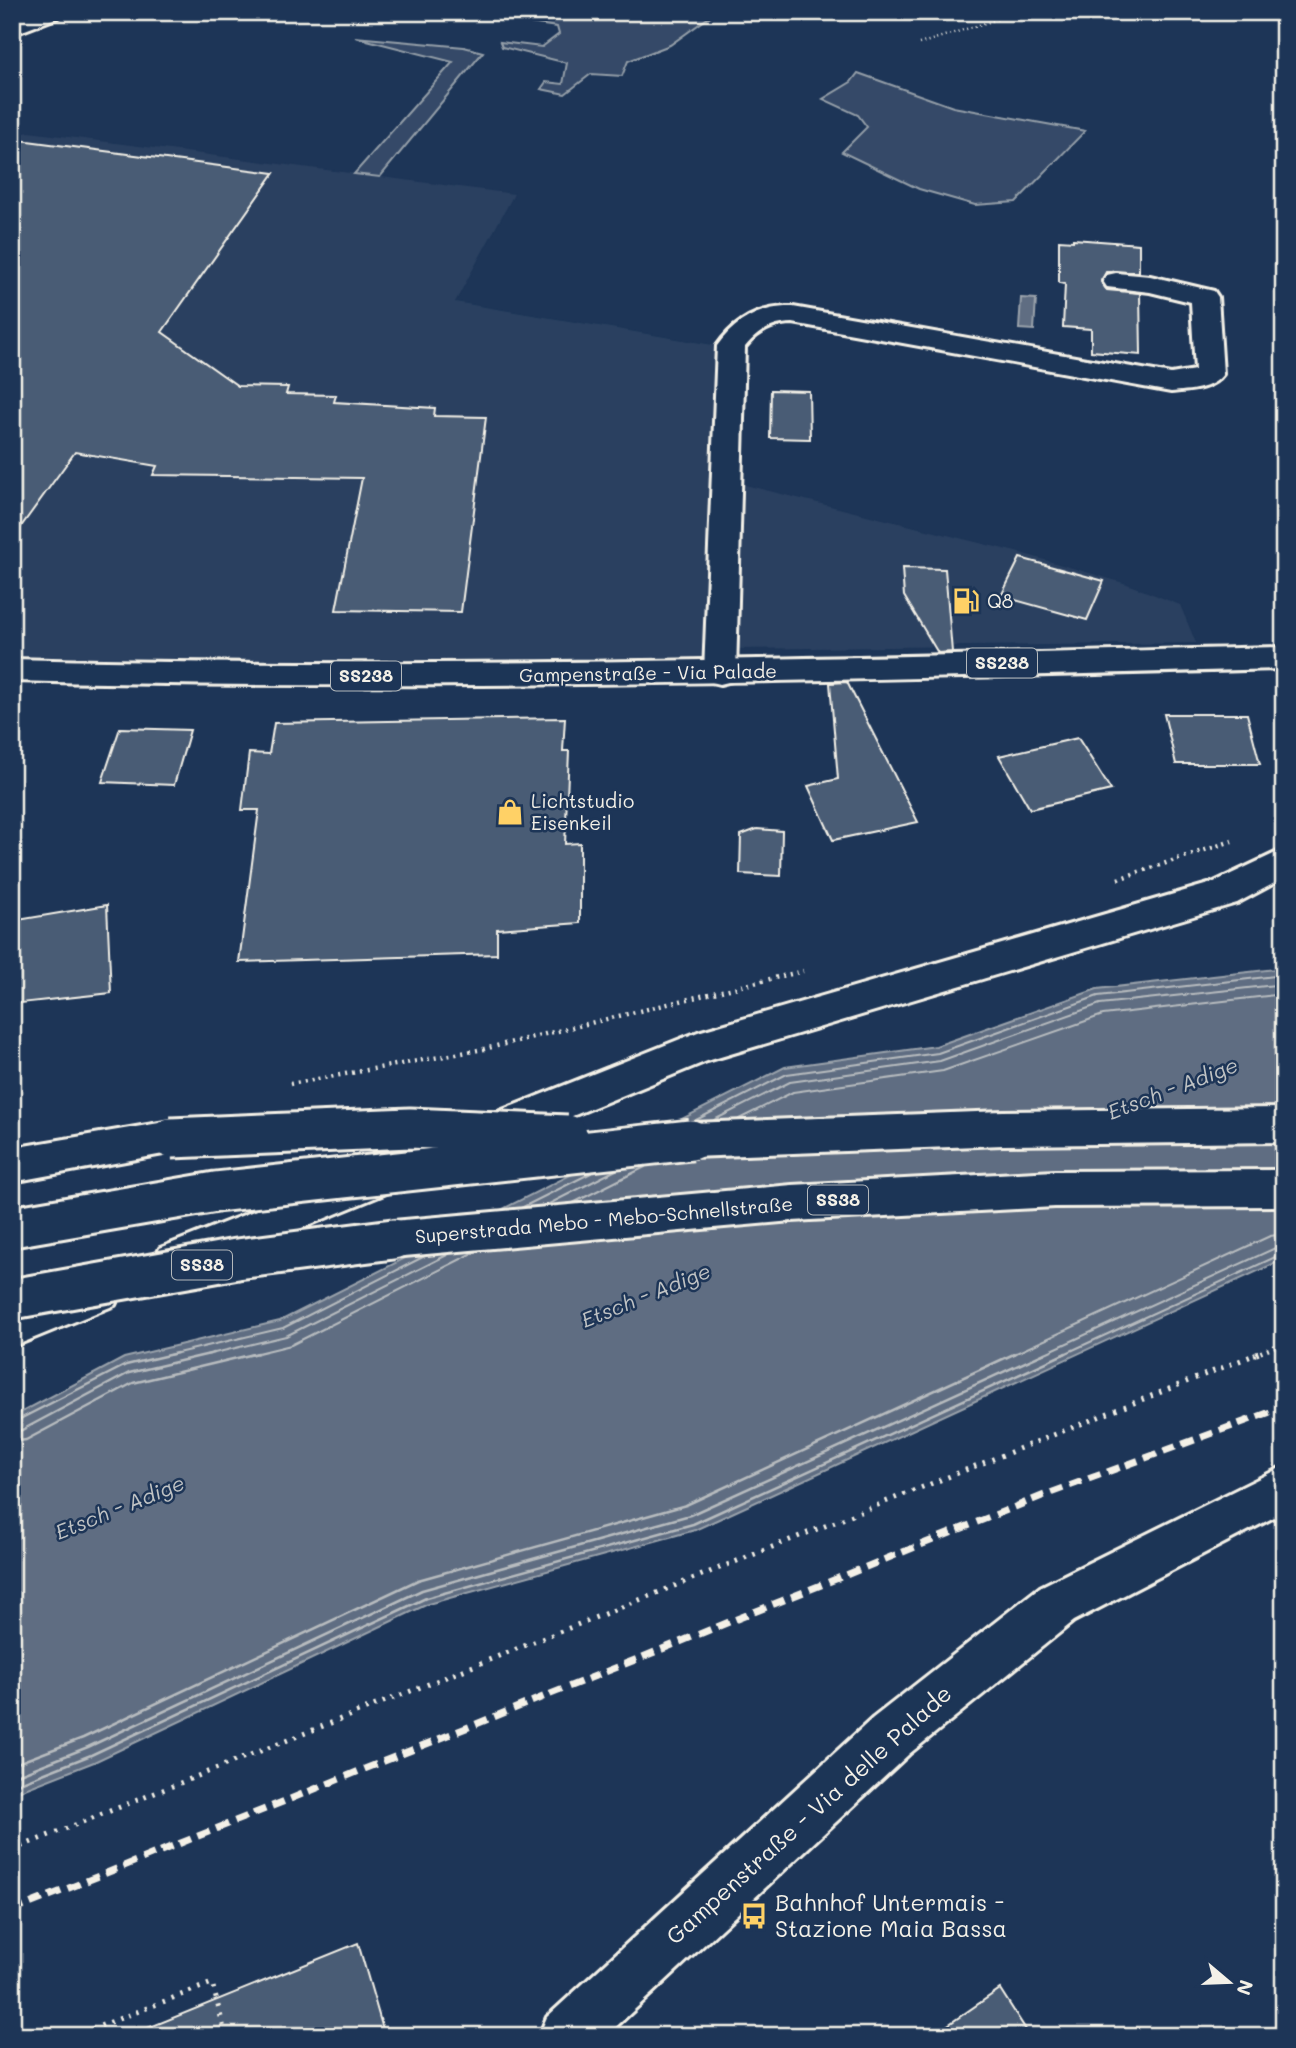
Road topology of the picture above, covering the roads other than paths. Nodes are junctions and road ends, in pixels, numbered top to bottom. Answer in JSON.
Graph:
{"nodes":[{"id":1,"x":51,"y":12,"type":"edge"},
{"id":2,"x":12,"y":28,"type":"edge"},
{"id":3,"x":1116,"y":281,"type":"dead end"},
{"id":4,"x":1284,"y":658,"type":"edge"},
{"id":5,"x":12,"y":670,"type":"edge"},
{"id":6,"x":720,"y":673,"type":"junction"},
{"id":7,"x":1284,"y":862,"type":"edge"},
{"id":8,"x":1284,"y":1125,"type":"edge"},
{"id":9,"x":691,"y":1140,"type":"junction"},
{"id":10,"x":12,"y":1165,"type":"edge"},
{"id":11,"x":1284,"y":1188,"type":"edge"},
{"id":12,"x":12,"y":1227,"type":"edge"},
{"id":13,"x":12,"y":1299,"type":"edge"},
{"id":14,"x":12,"y":1328,"type":"edge"},
{"id":15,"x":1284,"y":1488,"type":"edge"},
{"id":16,"x":566,"y":2036,"type":"edge"}],
"edges":[{"from":1,"to":2,"type":"main road"},
{"from":3,"to":6,"type":"main road"},
{"from":4,"to":6,"type":"main road","name":"Gampenstraße - Via Palade","number":"SS238"},
{"from":5,"to":6,"type":"main road","name":"Gampenstraße - Via Palade","number":"SS238"},
{"from":7,"to":14,"type":"main road"},
{"from":8,"to":9,"type":"main road"},
{"from":9,"to":10,"type":"main road","bridge":true},
{"from":9,"to":12,"type":"main road","bridge":true},
{"from":11,"to":13,"type":"main road","name":"Superstrada Mebo - Mebo-Schnellstraße","number":"SS38","bridge":true},
{"from":15,"to":16,"type":"main road","name":"Gampenstraße - Via delle Palade"}]}
